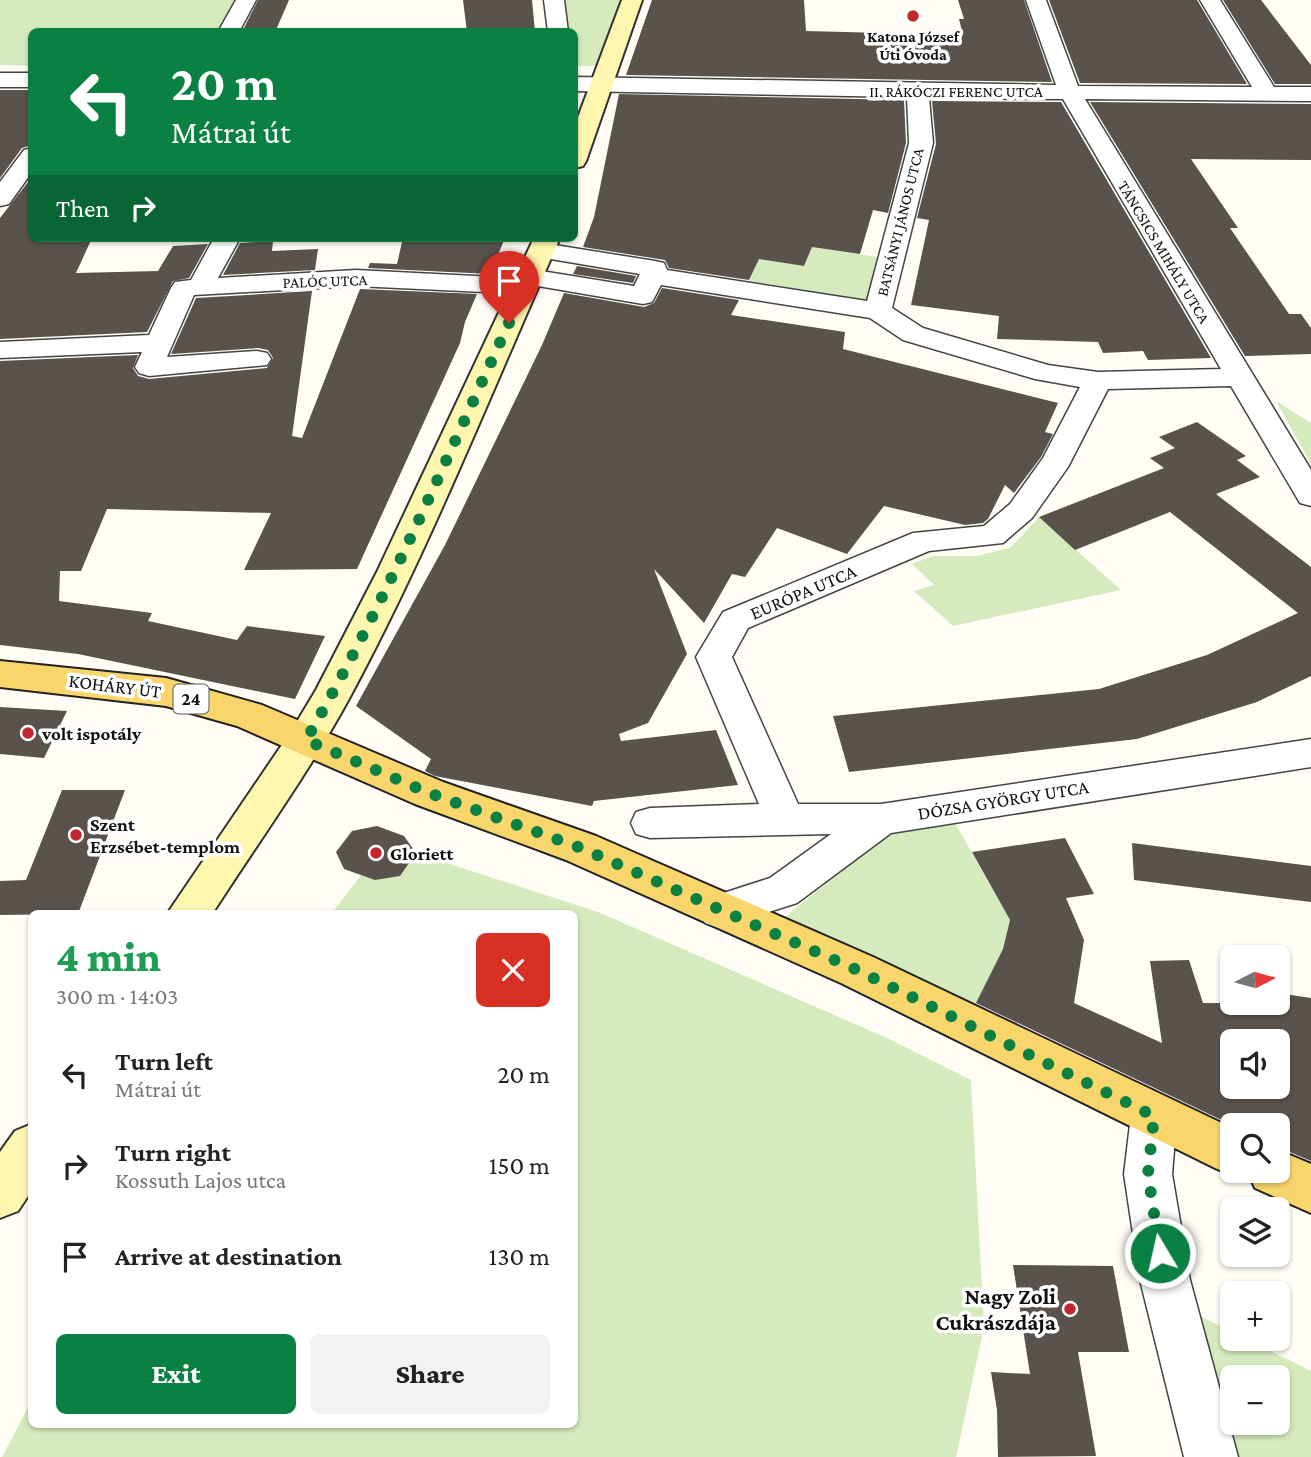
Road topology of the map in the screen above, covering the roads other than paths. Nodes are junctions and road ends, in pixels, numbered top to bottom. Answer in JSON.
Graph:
{"nodes":[{"id":1,"x":246,"y":0,"type":"edge"},
{"id":2,"x":554,"y":0,"type":"edge"},
{"id":3,"x":632,"y":0,"type":"edge"},
{"id":4,"x":1035,"y":0,"type":"edge"},
{"id":5,"x":1210,"y":0,"type":"edge"},
{"id":6,"x":230,"y":28,"type":"edge"},
{"id":7,"x":558,"y":28,"type":"edge"},
{"id":8,"x":0,"y":80,"type":"edge"},
{"id":9,"x":28,"y":80,"type":"edge"},
{"id":10,"x":578,"y":84,"type":"edge"},
{"id":11,"x":601,"y":86,"type":"junction"},
{"id":12,"x":918,"y":91,"type":"junction"},
{"id":13,"x":1069,"y":91,"type":"junction"},
{"id":14,"x":1267,"y":93,"type":"junction"},
{"id":15,"x":1311,"y":94,"type":"edge"},
{"id":16,"x":578,"y":150,"type":"edge"},
{"id":17,"x":28,"y":160,"type":"edge"},
{"id":18,"x":0,"y":199,"type":"edge"},
{"id":19,"x":225,"y":242,"type":"edge"},
{"id":20,"x":536,"y":263,"type":"edge"},
{"id":21,"x":201,"y":286,"type":"junction"},
{"id":22,"x":878,"y":311,"type":"junction"},
{"id":23,"x":161,"y":343,"type":"junction"},
{"id":24,"x":0,"y":350,"type":"edge"},
{"id":25,"x":257,"y":359,"type":"dead end"},
{"id":26,"x":1239,"y":377,"type":"junction"},
{"id":27,"x":1098,"y":382,"type":"junction"},
{"id":28,"x":1311,"y":496,"type":"edge"},
{"id":29,"x":0,"y":674,"type":"edge"},
{"id":30,"x":306,"y":740,"type":"junction"},
{"id":31,"x":1311,"y":752,"type":"edge"},
{"id":32,"x":785,"y":819,"type":"junction"},
{"id":33,"x":881,"y":819,"type":"junction"},
{"id":34,"x":650,"y":823,"type":"dead end"},
{"id":35,"x":191,"y":910,"type":"edge"},
{"id":36,"x":719,"y":911,"type":"junction"},
{"id":37,"x":1154,"y":1116,"type":"junction"},
{"id":38,"x":1220,"y":1146,"type":"edge"},
{"id":39,"x":28,"y":1153,"type":"edge"},
{"id":40,"x":1290,"y":1179,"type":"edge"},
{"id":41,"x":1311,"y":1189,"type":"edge"},
{"id":42,"x":0,"y":1194,"type":"edge"},
{"id":43,"x":1211,"y":1457,"type":"edge"}],
"edges":[{"from":1,"to":6,"type":"street"},
{"from":2,"to":7,"type":"street"},
{"from":3,"to":11,"type":"main road"},
{"from":4,"to":13,"type":"street","name":"TÁNCSICS MIHÁLY UTCA"},
{"from":5,"to":14,"type":"street"},
{"from":8,"to":9,"type":"street"},
{"from":10,"to":11,"type":"street","name":"II. RÁKÓCZI FERENC UTCA"},
{"from":11,"to":12,"type":"street","name":"II. RÁKÓCZI FERENC UTCA"},
{"from":11,"to":16,"type":"main road"},
{"from":12,"to":13,"type":"street","name":"II. RÁKÓCZI FERENC UTCA"},
{"from":12,"to":22,"type":"street","name":"BATSÁNYI JÁNOS UTCA"},
{"from":13,"to":14,"type":"street","name":"II. RÁKÓCZI FERENC UTCA"},
{"from":13,"to":26,"type":"street","name":"TÁNCSICS MIHÁLY UTCA"},
{"from":14,"to":15,"type":"street","name":"II. RÁKÓCZI FERENC UTCA"},
{"from":17,"to":18,"type":"street"},
{"from":19,"to":21,"type":"street"},
{"from":20,"to":21,"type":"street","name":"PALÓC UTCA"},
{"from":20,"to":22,"type":"street","name":"PALÓC UTCA"},
{"from":20,"to":30,"type":"main road"},
{"from":21,"to":23,"type":"street"},
{"from":22,"to":27,"type":"street"},
{"from":23,"to":24,"type":"street"},
{"from":23,"to":25,"type":"street"},
{"from":26,"to":27,"type":"street"},
{"from":26,"to":28,"type":"street","name":"TÁNCSICS MIHÁLY UTCA"},
{"from":27,"to":32,"type":"street","name":"EURÓPA UTCA"},
{"from":29,"to":30,"type":"main road","name":"KOHÁRY ÚT","number":"24"},
{"from":30,"to":35,"type":"main road"},
{"from":30,"to":36,"type":"main road","number":"24"},
{"from":31,"to":33,"type":"street","name":"DÓZSA GYÖRGY UTCA"},
{"from":32,"to":33,"type":"street"},
{"from":32,"to":34,"type":"street"},
{"from":33,"to":36,"type":"street","name":"DÓZSA GYÖRGY UTCA"},
{"from":36,"to":37,"type":"main road","number":"24"},
{"from":37,"to":38,"type":"main road","number":"24"},
{"from":37,"to":43,"type":"street"},
{"from":39,"to":42,"type":"main road"},
{"from":40,"to":41,"type":"main road"}]}
